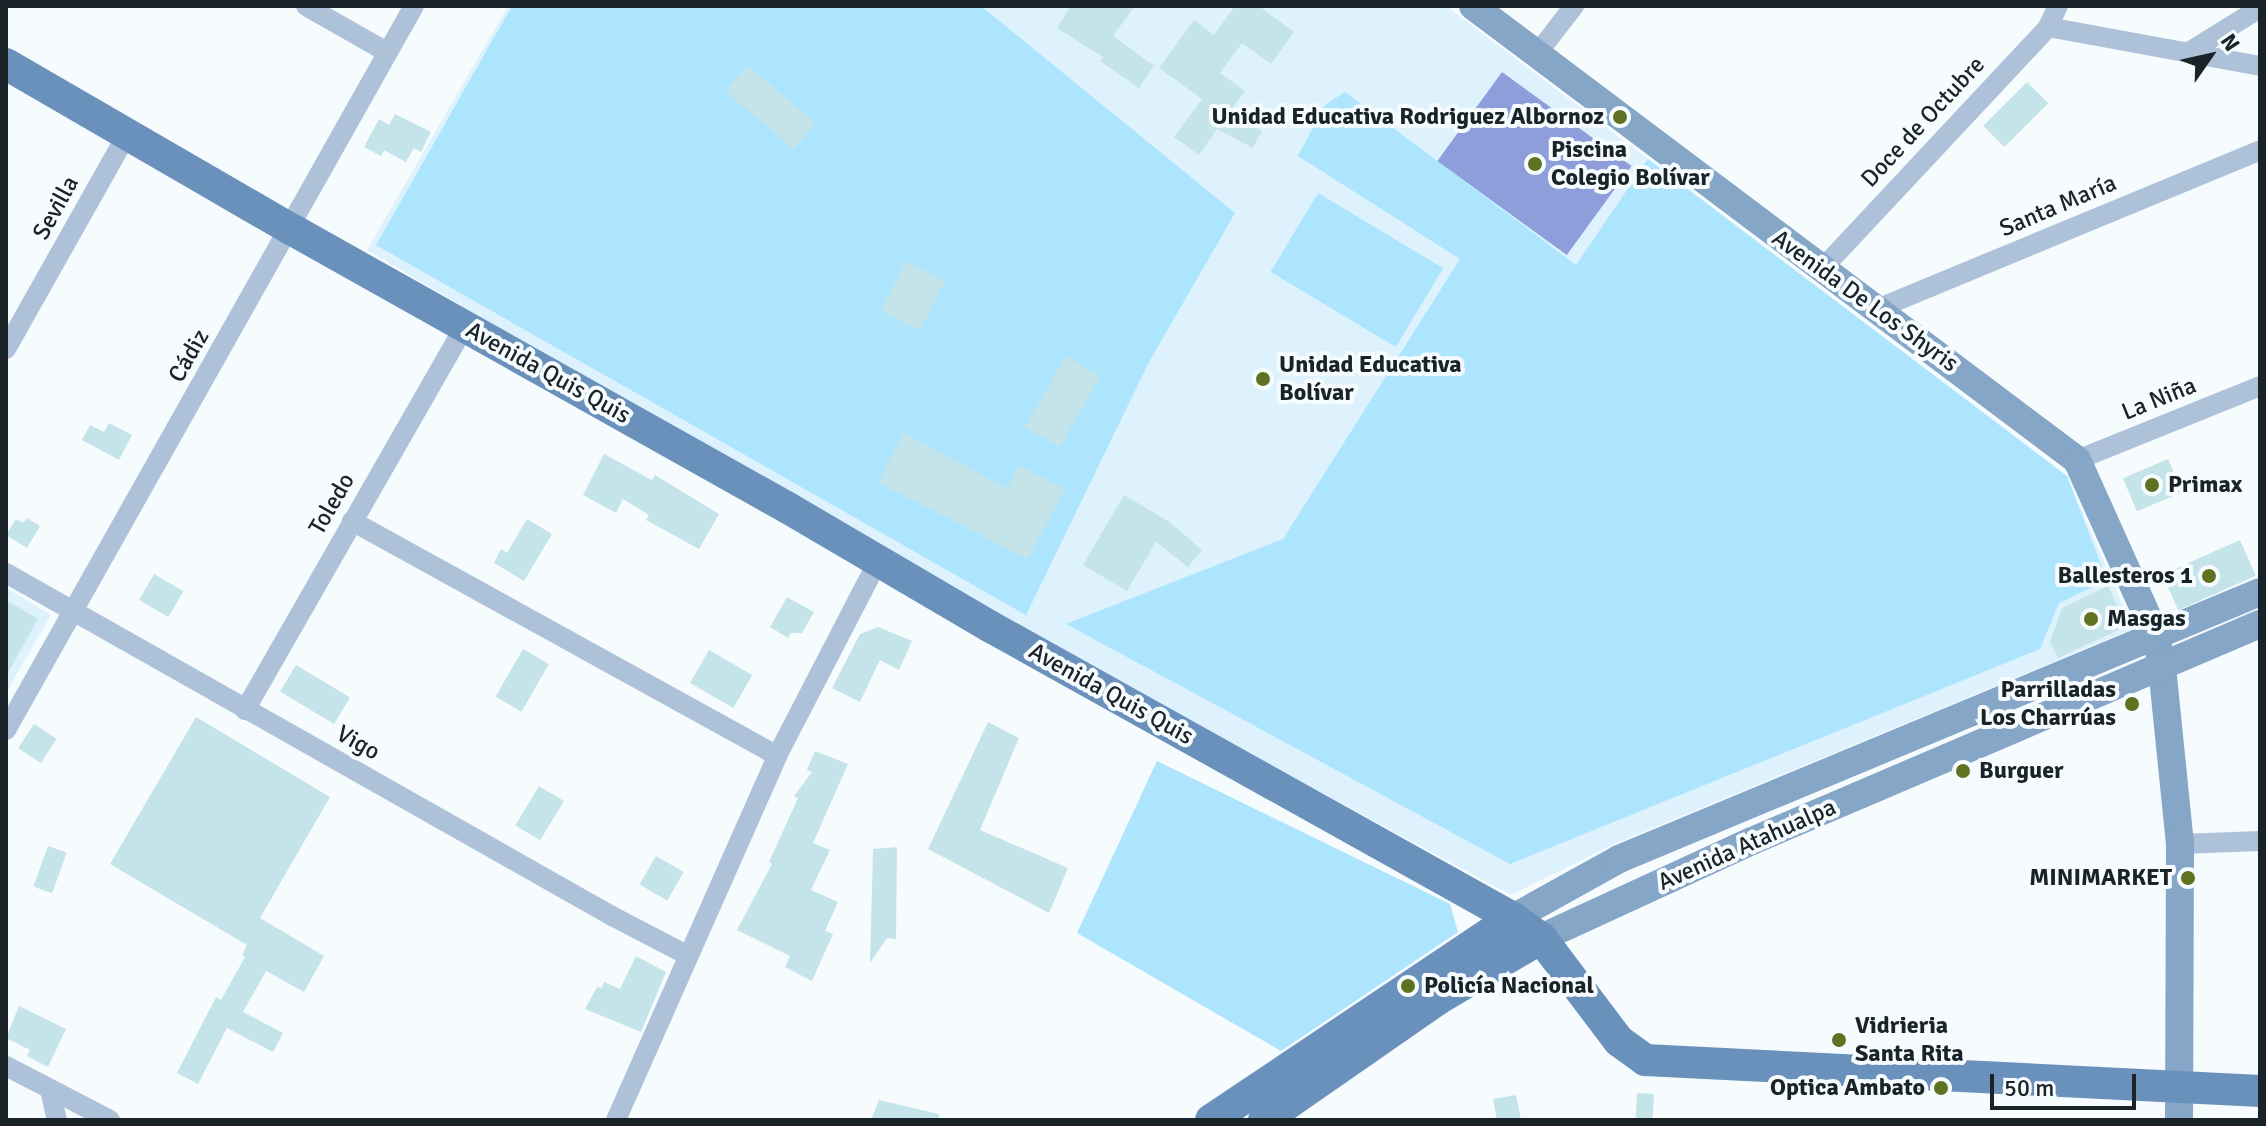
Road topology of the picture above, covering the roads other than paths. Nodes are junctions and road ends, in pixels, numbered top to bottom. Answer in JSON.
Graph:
{"nodes":[{"id":1,"x":306,"y":6,"type":"edge"},
{"id":2,"x":414,"y":6,"type":"edge"},
{"id":3,"x":1473,"y":6,"type":"edge"},
{"id":4,"x":1574,"y":6,"type":"edge"},
{"id":5,"x":2058,"y":6,"type":"edge"},
{"id":6,"x":2260,"y":8,"type":"edge"},
{"id":7,"x":2048,"y":27,"type":"junction"},
{"id":8,"x":387,"y":52,"type":"junction"},
{"id":9,"x":2189,"y":52,"type":"junction"},
{"id":10,"x":1537,"y":54,"type":"junction"},
{"id":11,"x":6,"y":64,"type":"edge"},
{"id":12,"x":2260,"y":66,"type":"edge"},
{"id":13,"x":127,"y":134,"type":"junction"},
{"id":14,"x":2260,"y":150,"type":"edge"},
{"id":15,"x":291,"y":229,"type":"junction"},
{"id":16,"x":1821,"y":270,"type":"junction"},
{"id":17,"x":1877,"y":309,"type":"junction"},
{"id":18,"x":465,"y":326,"type":"junction"},
{"id":19,"x":6,"y":349,"type":"edge"},
{"id":20,"x":2260,"y":386,"type":"edge"},
{"id":21,"x":2077,"y":460,"type":"junction"},
{"id":22,"x":352,"y":521,"type":"junction"},
{"id":23,"x":878,"y":561,"type":"junction"},
{"id":24,"x":6,"y":573,"type":"edge"},
{"id":25,"x":2260,"y":592,"type":"edge"},
{"id":26,"x":73,"y":611,"type":"junction"},
{"id":27,"x":2260,"y":624,"type":"edge"},
{"id":28,"x":2156,"y":636,"type":"junction"},
{"id":29,"x":2162,"y":667,"type":"junction"},
{"id":30,"x":245,"y":710,"type":"junction"},
{"id":31,"x":6,"y":730,"type":"edge"},
{"id":32,"x":777,"y":756,"type":"junction"},
{"id":33,"x":2260,"y":841,"type":"edge"},
{"id":34,"x":2180,"y":844,"type":"junction"},
{"id":35,"x":1513,"y":918,"type":"junction"},
{"id":36,"x":1541,"y":938,"type":"junction"},
{"id":37,"x":687,"y":955,"type":"junction"},
{"id":38,"x":6,"y":1066,"type":"edge"},
{"id":39,"x":50,"y":1090,"type":"junction"},
{"id":40,"x":2260,"y":1091,"type":"edge"},
{"id":41,"x":2180,"y":1104,"type":"edge"},
{"id":42,"x":57,"y":1120,"type":"edge"},
{"id":43,"x":110,"y":1120,"type":"edge"},
{"id":44,"x":616,"y":1120,"type":"edge"},
{"id":45,"x":1211,"y":1120,"type":"edge"},
{"id":46,"x":1264,"y":1120,"type":"edge"}],
"edges":[{"from":1,"to":8,"type":"street"},
{"from":2,"to":8,"type":"street","name":"Cádiz"},
{"from":3,"to":10,"type":"main road","name":"Avenida De Los Shyris"},
{"from":4,"to":10,"type":"street"},
{"from":5,"to":7,"type":"street","name":"Doce de Octubre"},
{"from":6,"to":9,"type":"street"},
{"from":7,"to":9,"type":"street"},
{"from":7,"to":16,"type":"street","name":"Doce de Octubre"},
{"from":8,"to":15,"type":"street","name":"Cádiz"},
{"from":9,"to":12,"type":"street"},
{"from":10,"to":16,"type":"main road","name":"Avenida De Los Shyris"},
{"from":11,"to":13,"type":"main road","name":"Avenida Quis Quis"},
{"from":13,"to":15,"type":"main road","name":"Avenida Quis Quis"},
{"from":13,"to":19,"type":"street","name":"Sevilla"},
{"from":14,"to":17,"type":"street","name":"Santa María"},
{"from":15,"to":18,"type":"main road","name":"Avenida Quis Quis"},
{"from":15,"to":26,"type":"street","name":"Cádiz"},
{"from":16,"to":17,"type":"main road","name":"Avenida De Los Shyris"},
{"from":17,"to":21,"type":"main road","name":"Avenida De Los Shyris"},
{"from":18,"to":22,"type":"street","name":"Toledo"},
{"from":18,"to":23,"type":"main road","name":"Avenida Quis Quis"},
{"from":20,"to":21,"type":"street","name":"La Niña"},
{"from":21,"to":28,"type":"main road","name":"Avenida De Los Shyris"},
{"from":22,"to":30,"type":"street","name":"Toledo"},
{"from":22,"to":32,"type":"street"},
{"from":23,"to":32,"type":"street"},
{"from":23,"to":35,"type":"main road","name":"Avenida Quis Quis"},
{"from":24,"to":26,"type":"street","name":"Vigo"},
{"from":25,"to":28,"type":"main road","name":"Avenida Atahualpa"},
{"from":26,"to":30,"type":"street","name":"Vigo"},
{"from":26,"to":31,"type":"street","name":"Cádiz"},
{"from":27,"to":29,"type":"main road","name":"Avenida Atahualpa"},
{"from":28,"to":29,"type":"main road","name":"Avenida De Los Shyris"},
{"from":28,"to":35,"type":"main road","name":"Avenida Atahualpa"},
{"from":29,"to":34,"type":"main road","name":"Avenida De Los Shyris"},
{"from":29,"to":36,"type":"main road","name":"Avenida Atahualpa"},
{"from":30,"to":37,"type":"street","name":"Vigo"},
{"from":32,"to":37,"type":"street"},
{"from":33,"to":34,"type":"street"},
{"from":34,"to":41,"type":"main road","name":"Avenida De Los Shyris"},
{"from":35,"to":36,"type":"main road","name":"Avenida Quis Quis"},
{"from":35,"to":45,"type":"main road"},
{"from":36,"to":41,"type":"main road","name":"Avenida Quis Quis"},
{"from":36,"to":46,"type":"main road","name":"Avenida Atahualpa"},
{"from":37,"to":44,"type":"street"},
{"from":38,"to":39,"type":"street"},
{"from":39,"to":42,"type":"street"},
{"from":39,"to":43,"type":"street"},
{"from":40,"to":41,"type":"main road","name":"Avenida Quis Quis"}]}
